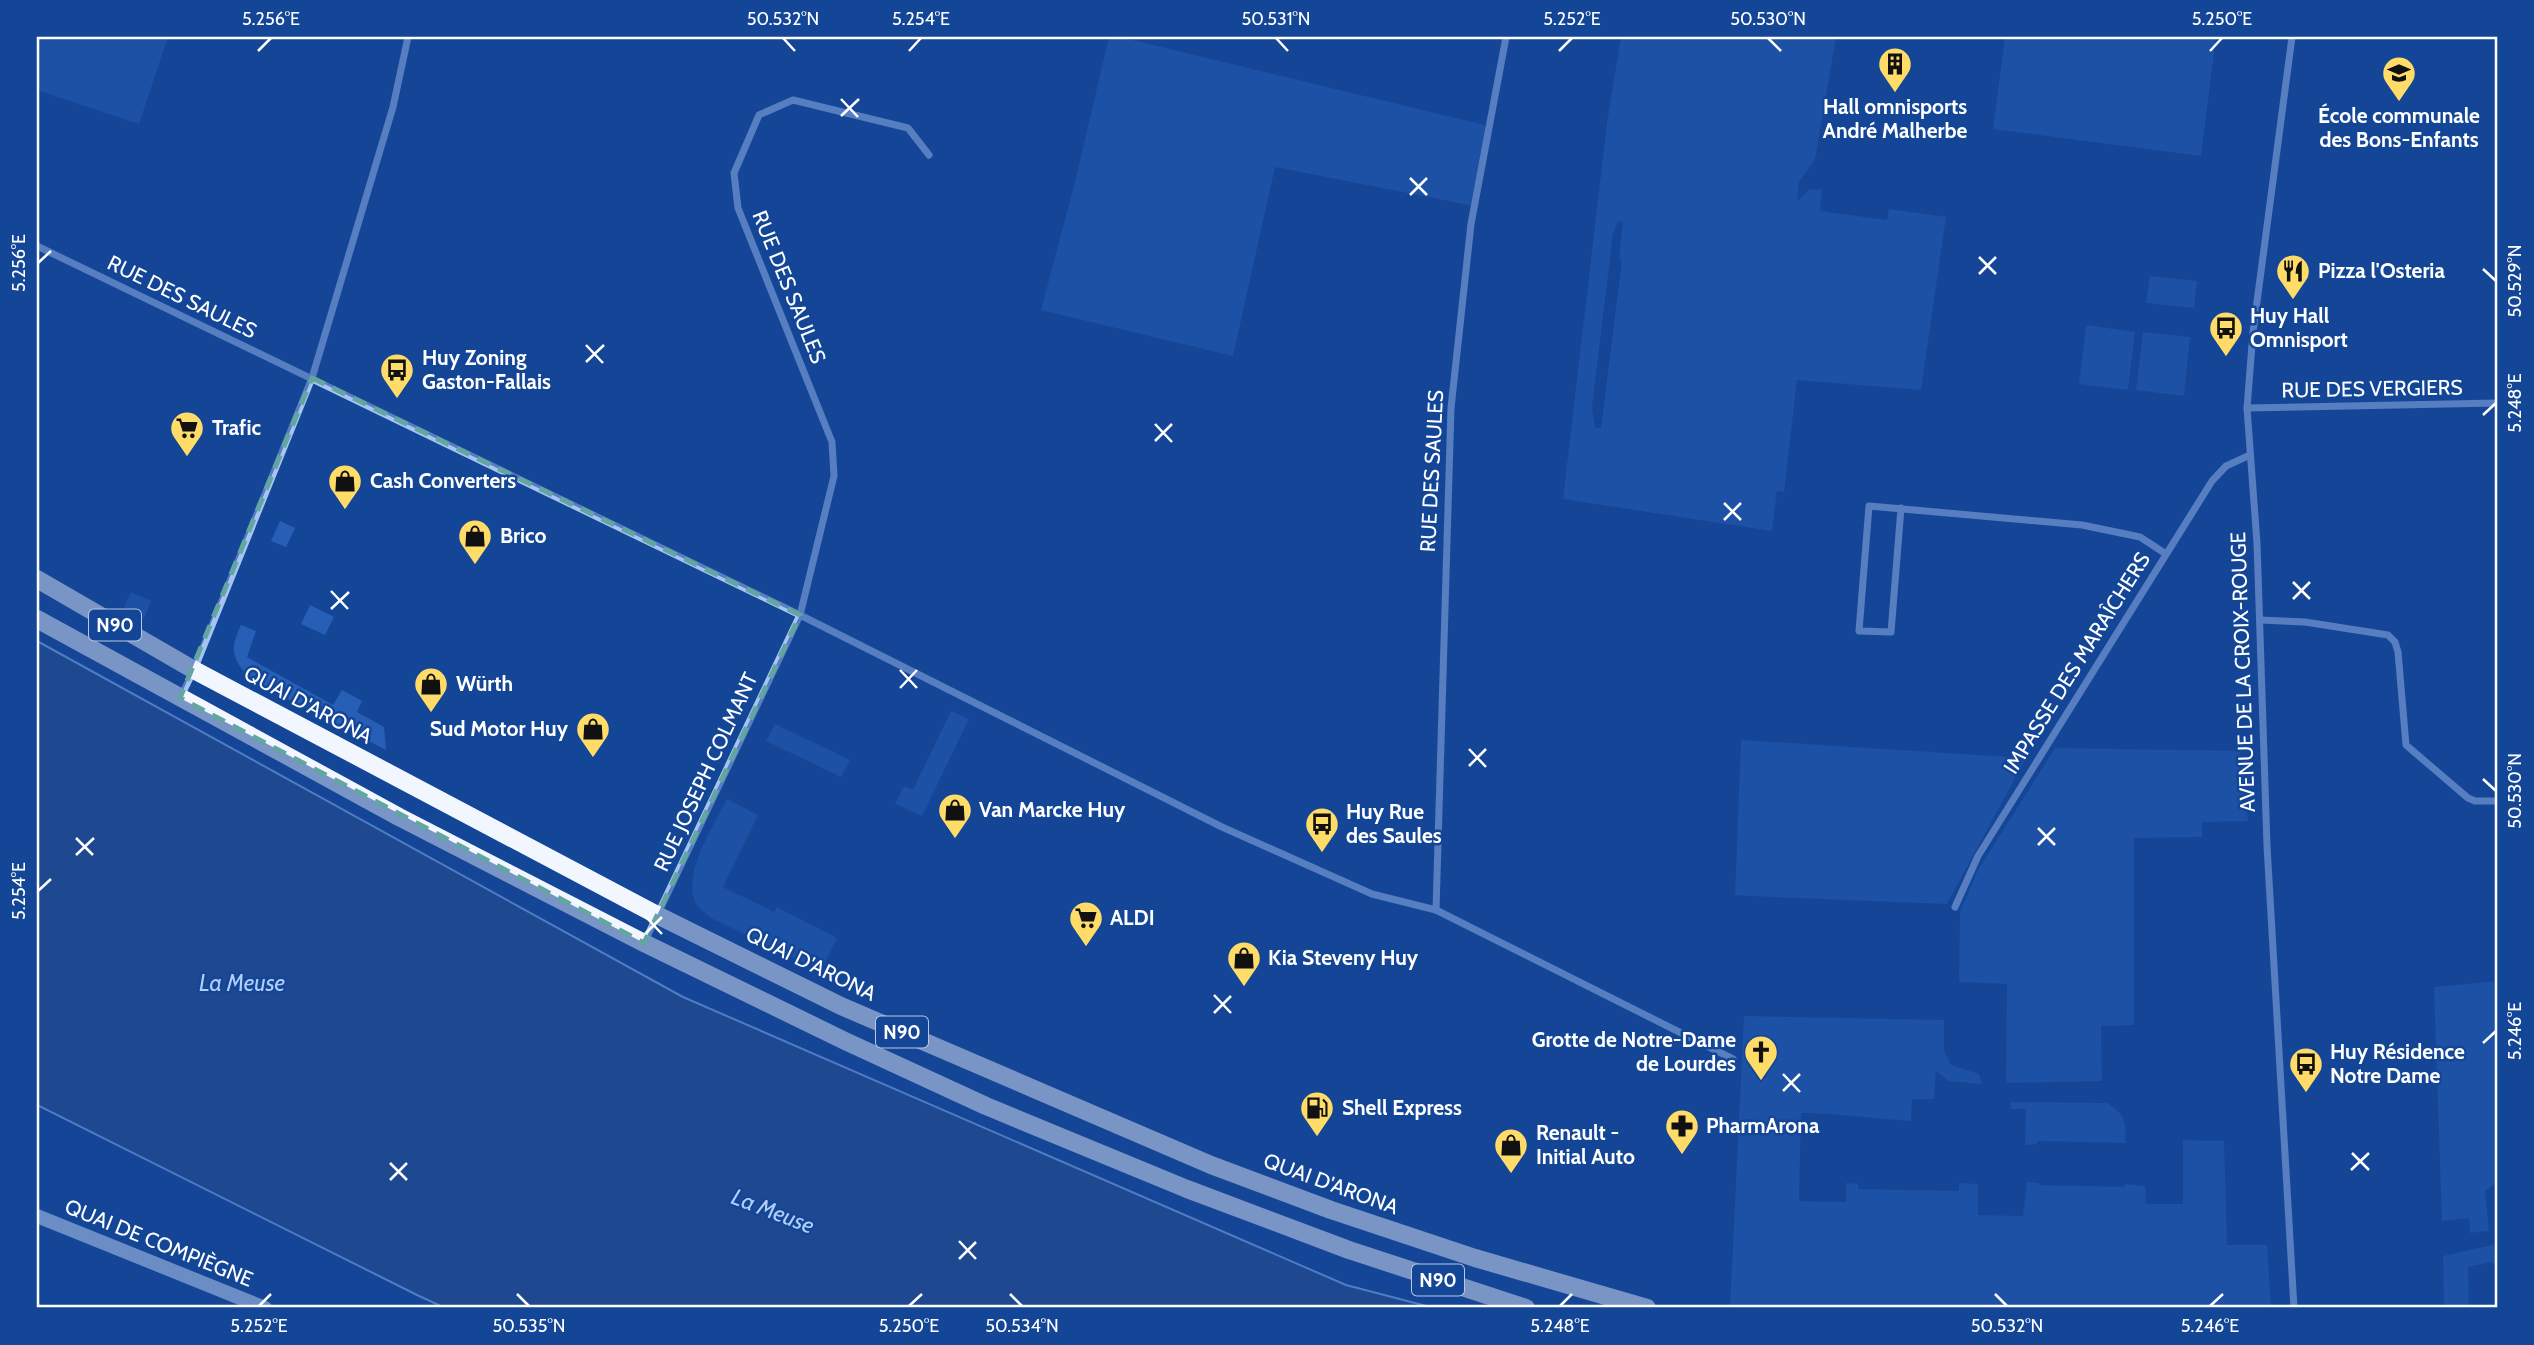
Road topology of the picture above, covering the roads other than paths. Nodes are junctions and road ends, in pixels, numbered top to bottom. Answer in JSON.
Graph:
{"nodes":[{"id":1,"x":408,"y":37,"type":"edge"},
{"id":2,"x":1506,"y":37,"type":"edge"},
{"id":3,"x":2292,"y":37,"type":"edge"},
{"id":4,"x":929,"y":155,"type":"dead end"},
{"id":5,"x":37,"y":246,"type":"edge"},
{"id":6,"x":312,"y":379,"type":"junction"},
{"id":7,"x":2497,"y":403,"type":"edge"},
{"id":8,"x":2247,"y":408,"type":"junction"},
{"id":9,"x":2250,"y":455,"type":"junction"},
{"id":10,"x":1901,"y":508,"type":"junction"},
{"id":11,"x":2166,"y":554,"type":"junction"},
{"id":12,"x":37,"y":579,"type":"edge"},
{"id":13,"x":800,"y":615,"type":"junction"},
{"id":14,"x":37,"y":619,"type":"edge"},
{"id":15,"x":2260,"y":620,"type":"junction"},
{"id":16,"x":194,"y":670,"type":"junction"},
{"id":17,"x":180,"y":698,"type":"junction"},
{"id":18,"x":2497,"y":801,"type":"edge"},
{"id":19,"x":1955,"y":907,"type":"dead end"},
{"id":20,"x":1436,"y":910,"type":"junction"},
{"id":21,"x":657,"y":915,"type":"junction"},
{"id":22,"x":644,"y":943,"type":"junction"},
{"id":23,"x":1733,"y":1059,"type":"dead end"},
{"id":24,"x":37,"y":1216,"type":"edge"},
{"id":25,"x":265,"y":1308,"type":"edge"},
{"id":26,"x":1526,"y":1308,"type":"edge"},
{"id":27,"x":1647,"y":1308,"type":"edge"},
{"id":28,"x":2294,"y":1308,"type":"edge"}],
"edges":[{"from":1,"to":6,"type":"street"},
{"from":2,"to":20,"type":"street","name":"RUE DES SAULES"},
{"from":3,"to":8,"type":"street","name":"AVENUE DE LA CROIX-ROUGE"},
{"from":4,"to":13,"type":"street","name":"RUE DES SAULES"},
{"from":5,"to":6,"type":"street","name":"RUE DES SAULES"},
{"from":6,"to":13,"type":"street","name":"RUE DES SAULES"},
{"from":6,"to":16,"type":"street"},
{"from":7,"to":8,"type":"street","name":"RUE DES VERGIERS"},
{"from":8,"to":9,"type":"street","name":"AVENUE DE LA CROIX-ROUGE"},
{"from":9,"to":11,"type":"street","name":"IMPASSE DES MARAÎCHERS"},
{"from":9,"to":15,"type":"street","name":"AVENUE DE LA CROIX-ROUGE"},
{"from":10,"to":10,"type":"street"},
{"from":10,"to":11,"type":"street"},
{"from":11,"to":19,"type":"street","name":"IMPASSE DES MARAÎCHERS"},
{"from":12,"to":16,"type":"main road","name":"QUAI D'ARONA","number":"N90"},
{"from":13,"to":20,"type":"street","name":"RUE DES SAULES"},
{"from":13,"to":21,"type":"street","name":"RUE JOSEPH COLMANT"},
{"from":14,"to":17,"type":"main road","number":"N90"},
{"from":15,"to":18,"type":"street"},
{"from":15,"to":28,"type":"street","name":"AVENUE DE LA CROIX-ROUGE"},
{"from":16,"to":17,"type":"street"},
{"from":16,"to":21,"type":"main road","name":"QUAI D'ARONA","number":"N90"},
{"from":17,"to":22,"type":"main road","number":"N90"},
{"from":20,"to":23,"type":"street","name":"RUE DES SAULES"},
{"from":21,"to":22,"type":"street","name":"RUE JOSEPH COLMANT"},
{"from":21,"to":27,"type":"main road","name":"QUAI D'ARONA","number":"N90"},
{"from":22,"to":26,"type":"main road","number":"N90"},
{"from":24,"to":25,"type":"main road","name":"QUAI DE COMPIÈGNE"}]}
